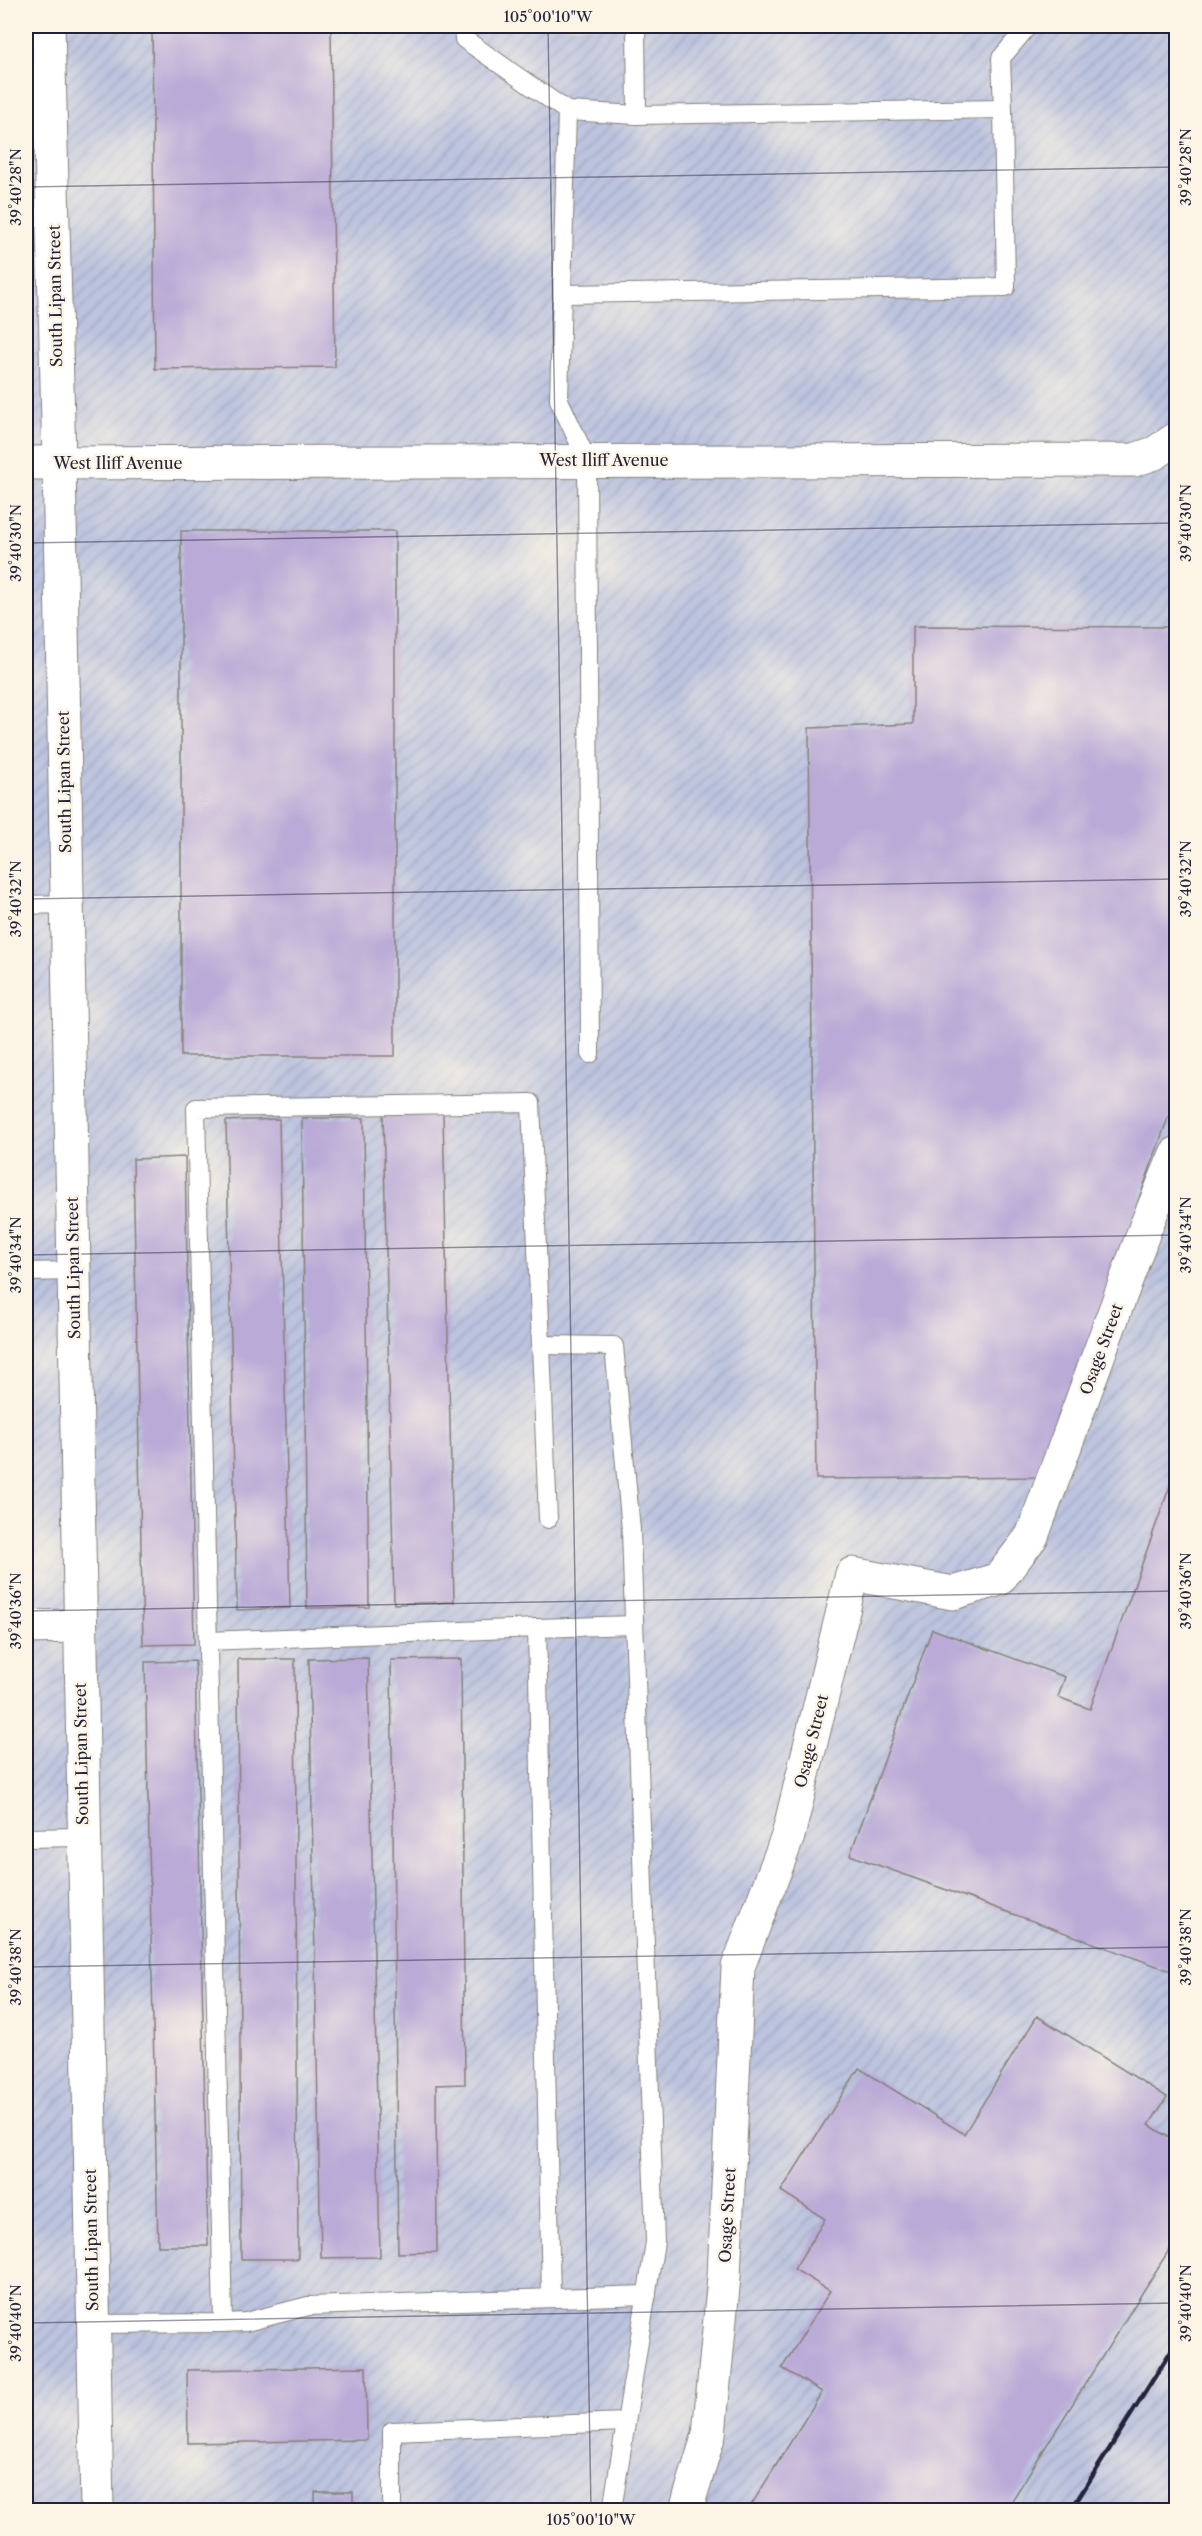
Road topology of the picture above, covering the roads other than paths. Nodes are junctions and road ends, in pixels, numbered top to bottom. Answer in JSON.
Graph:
{"nodes":[{"id":1,"x":48,"y":26,"type":"edge"},
{"id":2,"x":464,"y":26,"type":"edge"},
{"id":3,"x":636,"y":26,"type":"edge"},
{"id":4,"x":1028,"y":26,"type":"edge"},
{"id":5,"x":37,"y":77,"type":"edge"},
{"id":6,"x":1003,"y":109,"type":"junction"},
{"id":7,"x":567,"y":111,"type":"junction"},
{"id":8,"x":637,"y":115,"type":"junction"},
{"id":9,"x":564,"y":294,"type":"junction"},
{"id":10,"x":1176,"y":439,"type":"edge"},
{"id":11,"x":587,"y":460,"type":"junction"},
{"id":12,"x":1134,"y":460,"type":"junction"},
{"id":13,"x":1176,"y":460,"type":"edge"},
{"id":14,"x":26,"y":463,"type":"edge"},
{"id":15,"x":59,"y":463,"type":"junction"},
{"id":16,"x":66,"y":904,"type":"junction"},
{"id":17,"x":26,"y":905,"type":"edge"},
{"id":18,"x":590,"y":1054,"type":"dead end"},
{"id":19,"x":1176,"y":1154,"type":"edge"},
{"id":20,"x":73,"y":1271,"type":"junction"},
{"id":21,"x":26,"y":1272,"type":"edge"},
{"id":22,"x":541,"y":1345,"type":"junction"},
{"id":23,"x":548,"y":1519,"type":"dead end"},
{"id":24,"x":634,"y":1625,"type":"junction"},
{"id":25,"x":79,"y":1626,"type":"junction"},
{"id":26,"x":26,"y":1627,"type":"edge"},
{"id":27,"x":537,"y":1629,"type":"junction"},
{"id":28,"x":208,"y":1641,"type":"junction"},
{"id":29,"x":83,"y":1837,"type":"junction"},
{"id":30,"x":26,"y":1838,"type":"edge"},
{"id":31,"x":647,"y":2295,"type":"junction"},
{"id":32,"x":551,"y":2298,"type":"junction"},
{"id":33,"x":223,"y":2323,"type":"junction"},
{"id":34,"x":93,"y":2324,"type":"junction"},
{"id":35,"x":626,"y":2422,"type":"junction"},
{"id":36,"x":97,"y":2511,"type":"edge"},
{"id":37,"x":392,"y":2511,"type":"edge"},
{"id":38,"x":612,"y":2511,"type":"edge"},
{"id":39,"x":686,"y":2511,"type":"edge"}],
"edges":[{"from":1,"to":5,"type":"street","name":"South Lipan Street"},
{"from":2,"to":7,"type":"lane"},
{"from":3,"to":8,"type":"lane"},
{"from":4,"to":6,"type":"lane"},
{"from":5,"to":15,"type":"street","name":"South Lipan Street"},
{"from":6,"to":8,"type":"lane"},
{"from":6,"to":9,"type":"lane"},
{"from":7,"to":8,"type":"lane"},
{"from":7,"to":9,"type":"lane"},
{"from":9,"to":11,"type":"lane"},
{"from":10,"to":12,"type":"street","name":"West Iliff Avenue"},
{"from":11,"to":12,"type":"street","name":"West Iliff Avenue"},
{"from":11,"to":15,"type":"street","name":"West Iliff Avenue"},
{"from":11,"to":18,"type":"lane"},
{"from":12,"to":13,"type":"street"},
{"from":14,"to":15,"type":"street","name":"West Iliff Avenue"},
{"from":15,"to":16,"type":"street","name":"South Lipan Street"},
{"from":16,"to":17,"type":"lane"},
{"from":16,"to":20,"type":"street","name":"South Lipan Street"},
{"from":19,"to":39,"type":"street","name":"Osage Street"},
{"from":20,"to":21,"type":"lane"},
{"from":20,"to":25,"type":"street","name":"South Lipan Street"},
{"from":22,"to":23,"type":"lane"},
{"from":22,"to":24,"type":"lane"},
{"from":22,"to":28,"type":"lane"},
{"from":24,"to":27,"type":"lane"},
{"from":24,"to":31,"type":"lane"},
{"from":25,"to":26,"type":"street"},
{"from":25,"to":29,"type":"street","name":"South Lipan Street"},
{"from":27,"to":28,"type":"lane"},
{"from":27,"to":32,"type":"lane"},
{"from":28,"to":33,"type":"lane"},
{"from":29,"to":30,"type":"lane"},
{"from":29,"to":34,"type":"street","name":"South Lipan Street"},
{"from":31,"to":32,"type":"lane"},
{"from":31,"to":35,"type":"lane"},
{"from":32,"to":33,"type":"lane"},
{"from":33,"to":34,"type":"lane"},
{"from":34,"to":36,"type":"street","name":"South Lipan Street"},
{"from":35,"to":37,"type":"lane"},
{"from":35,"to":38,"type":"lane"}]}
